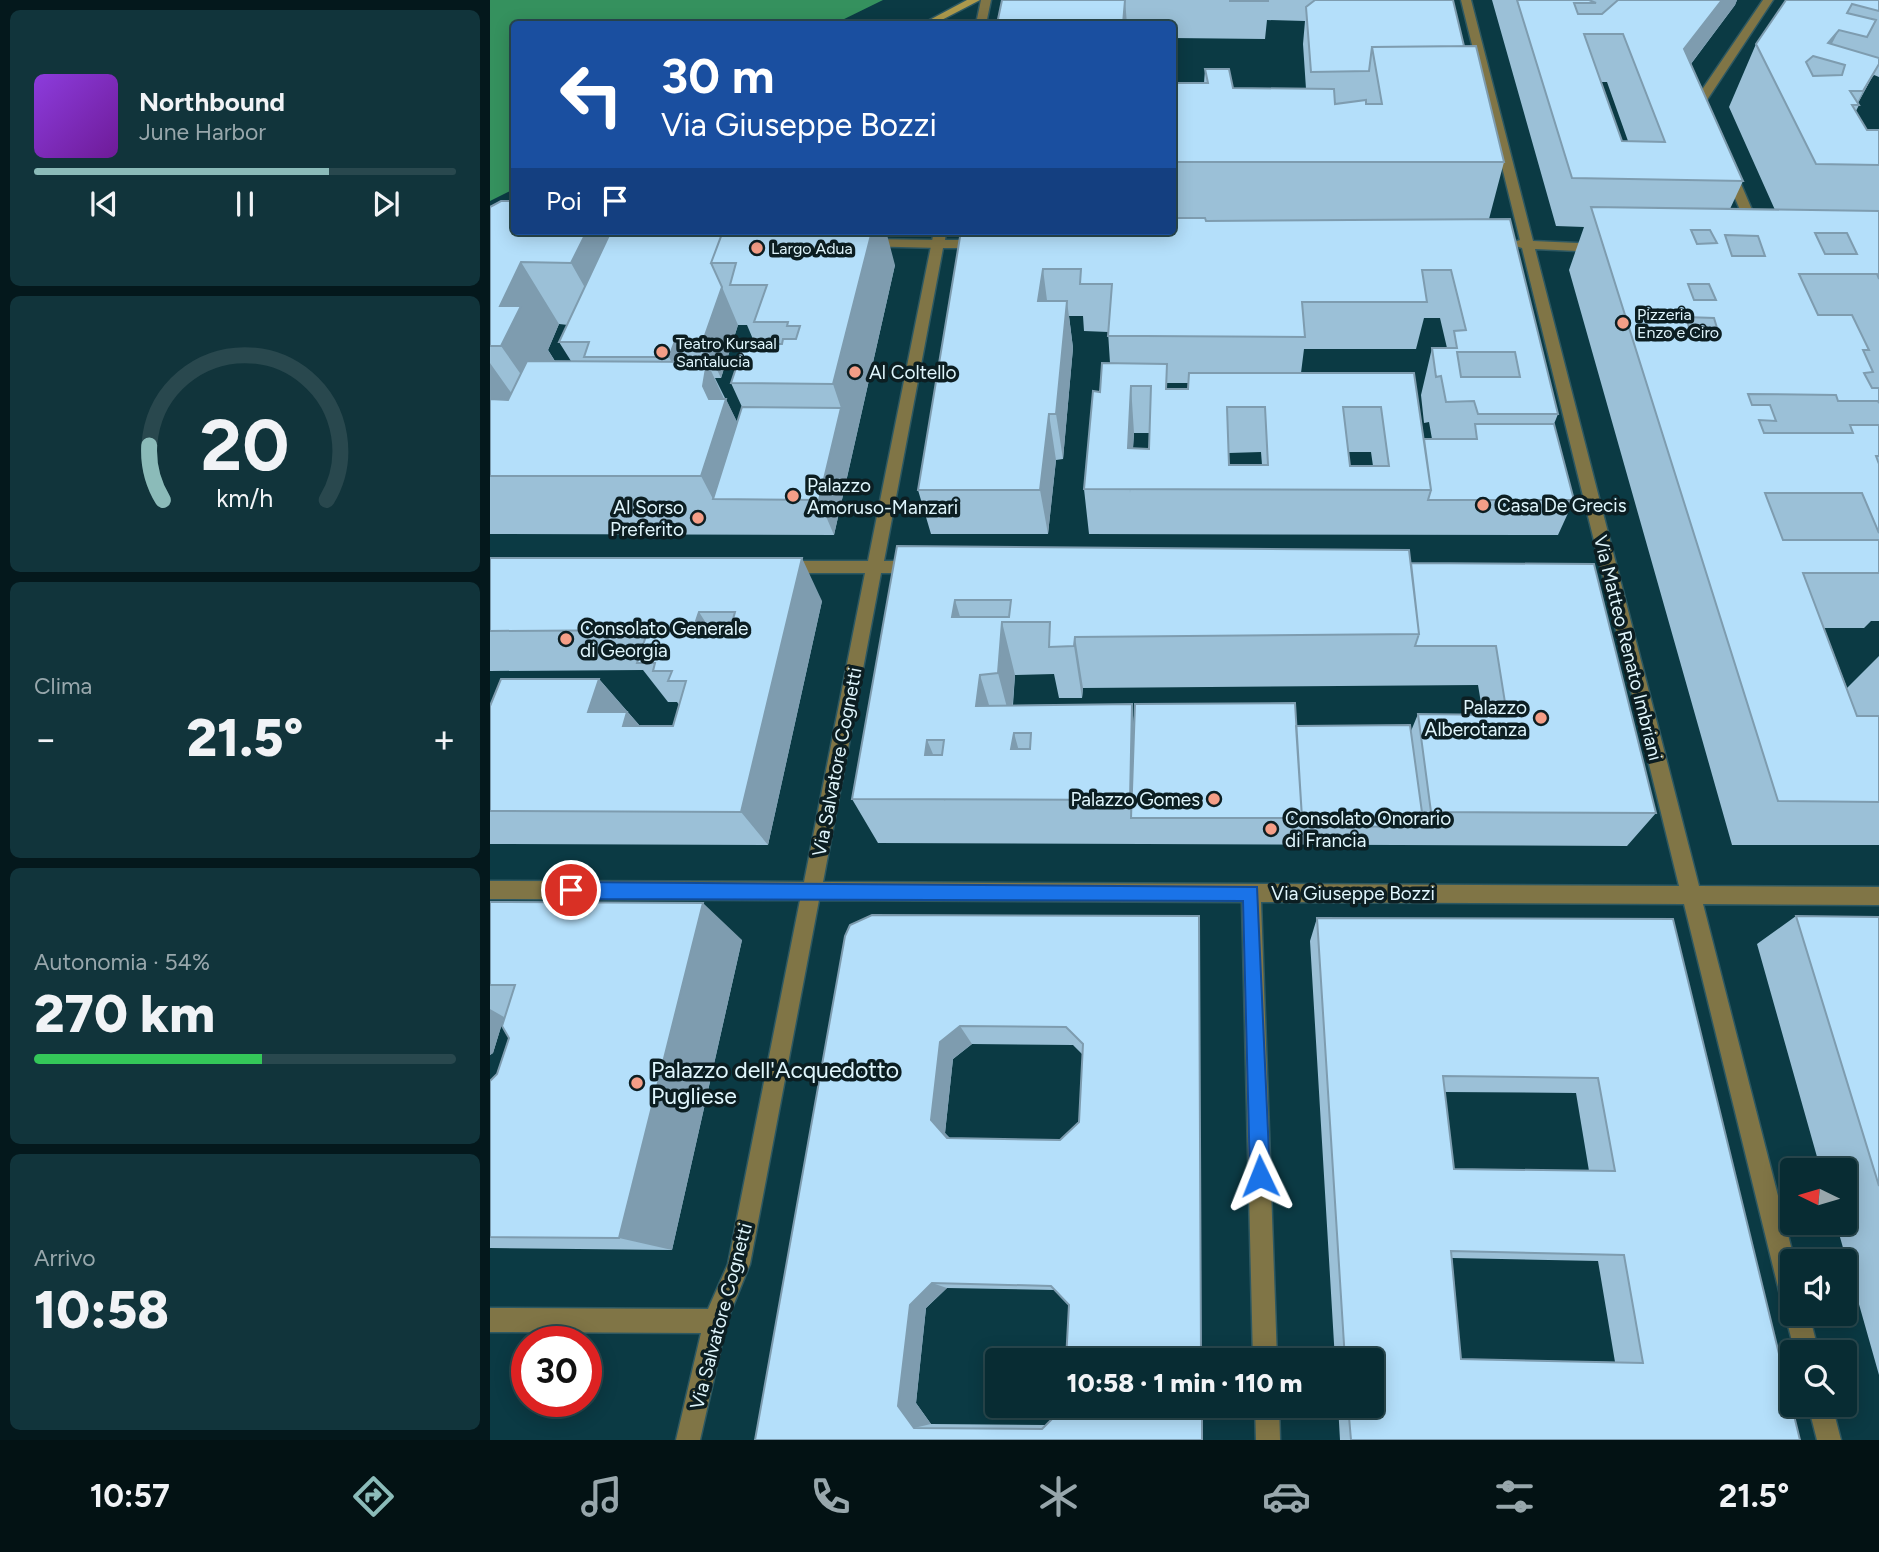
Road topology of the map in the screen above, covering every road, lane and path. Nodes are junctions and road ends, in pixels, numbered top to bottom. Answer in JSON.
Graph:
{"nodes":[{"id":1,"x":975,"y":0,"type":"edge"},
{"id":2,"x":986,"y":0,"type":"edge"},
{"id":3,"x":1466,"y":0,"type":"edge"},
{"id":4,"x":1773,"y":1,"type":"edge"},
{"id":5,"x":933,"y":21,"type":"edge"},
{"id":6,"x":982,"y":21,"type":"edge"},
{"id":7,"x":1710,"y":127,"type":"edge"},
{"id":8,"x":1726,"y":163,"type":"edge"},
{"id":9,"x":939,"y":237,"type":"edge"},
{"id":10,"x":1759,"y":242,"type":"edge"},
{"id":11,"x":854,"y":243,"type":"edge"},
{"id":12,"x":1000,"y":244,"type":"edge"},
{"id":13,"x":1499,"y":244,"type":"edge"},
{"id":14,"x":1526,"y":244,"type":"junction"},
{"id":15,"x":1616,"y":248,"type":"edge"},
{"id":16,"x":765,"y":567,"type":"edge"},
{"id":17,"x":875,"y":567,"type":"junction"},
{"id":18,"x":927,"y":567,"type":"edge"},
{"id":19,"x":490,"y":890,"type":"edge"},
{"id":20,"x":811,"y":891,"type":"junction"},
{"id":21,"x":1251,"y":893,"type":"junction"},
{"id":22,"x":1690,"y":896,"type":"junction"},
{"id":23,"x":1879,"y":896,"type":"edge"},
{"id":24,"x":1780,"y":1249,"type":"edge"},
{"id":25,"x":490,"y":1320,"type":"edge"},
{"id":26,"x":715,"y":1321,"type":"junction"},
{"id":27,"x":1265,"y":1348,"type":"edge"},
{"id":28,"x":1823,"y":1417,"type":"edge"},
{"id":29,"x":1267,"y":1418,"type":"edge"},
{"id":30,"x":688,"y":1440,"type":"edge"},
{"id":31,"x":1268,"y":1440,"type":"edge"},
{"id":32,"x":1829,"y":1440,"type":"edge"}],
"edges":[{"from":1,"to":5,"type":"main road"},
{"from":2,"to":6,"type":"street"},
{"from":3,"to":14,"type":"street","name":"Via Matteo Renato Imbriani"},
{"from":4,"to":7,"type":"street"},
{"from":8,"to":10,"type":"street"},
{"from":9,"to":11,"type":"street"},
{"from":9,"to":12,"type":"street"},
{"from":9,"to":17,"type":"street","name":"Via Salvatore Cognetti"},
{"from":13,"to":14,"type":"street"},
{"from":14,"to":15,"type":"street"},
{"from":14,"to":22,"type":"street","name":"Via Matteo Renato Imbriani"},
{"from":16,"to":17,"type":"street"},
{"from":17,"to":18,"type":"street"},
{"from":17,"to":20,"type":"street","name":"Via Salvatore Cognetti"},
{"from":19,"to":20,"type":"street","name":"Via Giuseppe Bozzi"},
{"from":20,"to":21,"type":"street","name":"Via Giuseppe Bozzi"},
{"from":20,"to":26,"type":"street","name":"Via Salvatore Cognetti"},
{"from":21,"to":22,"type":"street","name":"Via Giuseppe Bozzi"},
{"from":21,"to":27,"type":"street"},
{"from":22,"to":23,"type":"street","name":"Via Giuseppe Bozzi"},
{"from":22,"to":24,"type":"street","name":"Via Matteo Renato Imbriani"},
{"from":25,"to":26,"type":"street"},
{"from":26,"to":30,"type":"street","name":"Via Salvatore Cognetti"},
{"from":28,"to":32,"type":"street"},
{"from":29,"to":31,"type":"street"}]}
